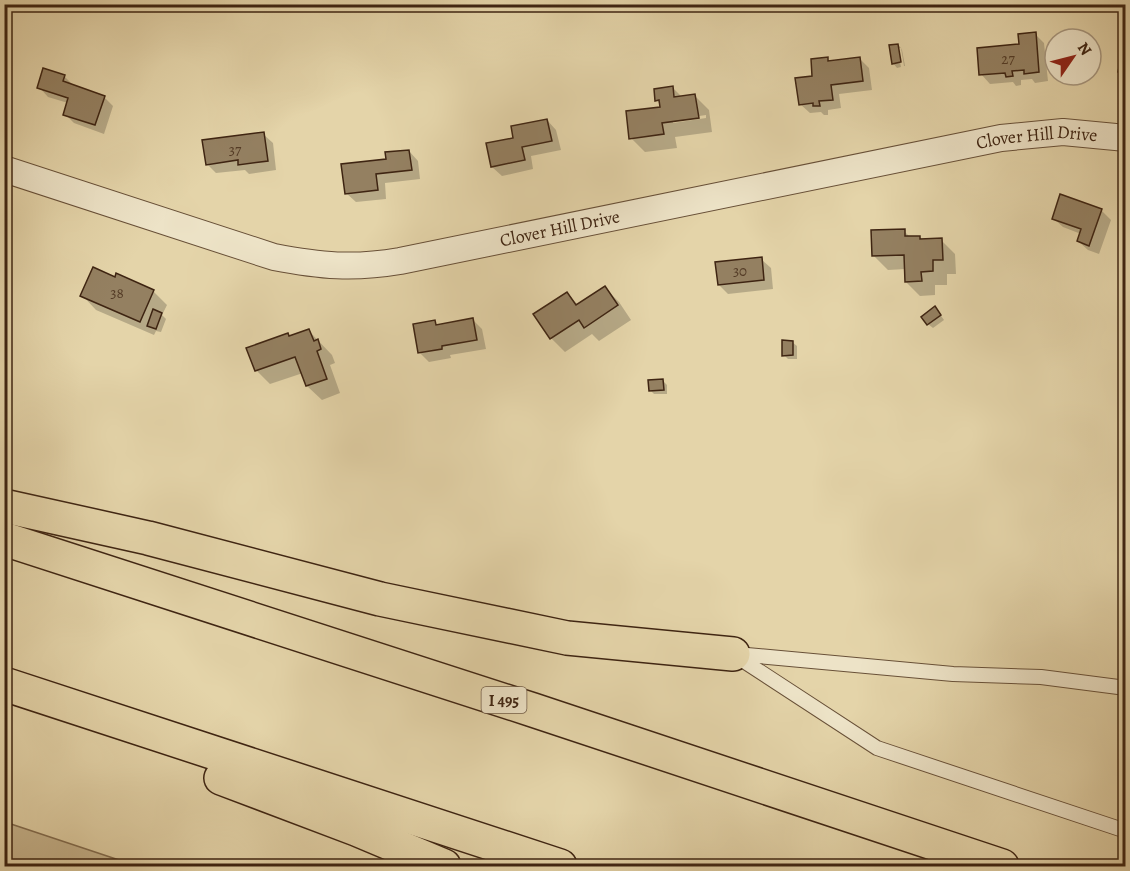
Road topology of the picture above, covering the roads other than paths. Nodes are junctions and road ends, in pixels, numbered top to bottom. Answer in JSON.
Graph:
{"nodes":[{"id":1,"x":1125,"y":138,"type":"edge"},
{"id":2,"x":4,"y":169,"type":"edge"},
{"id":3,"x":4,"y":507,"type":"edge"},
{"id":4,"x":4,"y":539,"type":"edge"},
{"id":5,"x":733,"y":654,"type":"junction"},
{"id":6,"x":4,"y":684,"type":"edge"},
{"id":7,"x":1125,"y":688,"type":"edge"},
{"id":8,"x":4,"y":693,"type":"edge"},
{"id":9,"x":1125,"y":831,"type":"edge"},
{"id":10,"x":444,"y":867,"type":"edge"},
{"id":11,"x":560,"y":867,"type":"edge"},
{"id":12,"x":1002,"y":867,"type":"edge"}],
"edges":[{"from":1,"to":2,"type":"street","name":"Clover Hill Drive"},
{"from":3,"to":5,"type":"highway"},
{"from":4,"to":12,"type":"highway","number":"I 495"},
{"from":5,"to":7,"type":"lane"},
{"from":5,"to":9,"type":"lane"},
{"from":6,"to":11,"type":"highway"},
{"from":8,"to":10,"type":"highway"}]}
